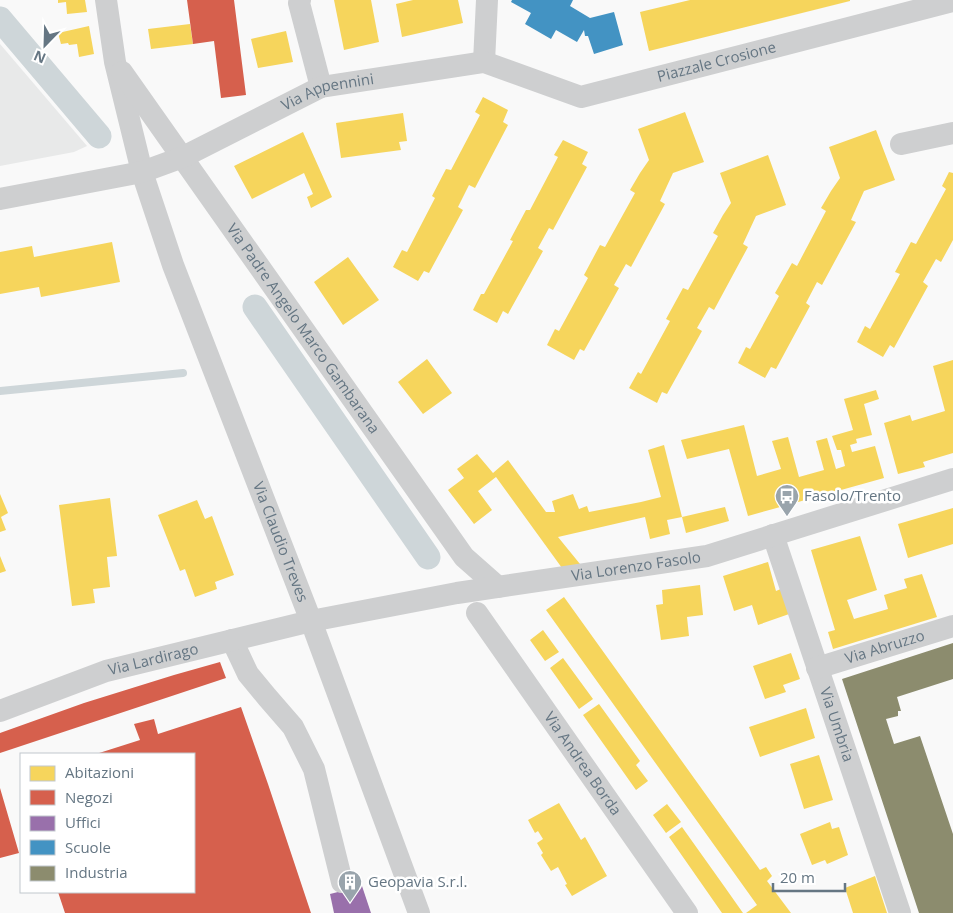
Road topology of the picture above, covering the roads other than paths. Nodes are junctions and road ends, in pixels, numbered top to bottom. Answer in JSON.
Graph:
{"nodes":[{"id":1,"x":106,"y":0,"type":"edge"},
{"id":2,"x":300,"y":0,"type":"edge"},
{"id":3,"x":487,"y":0,"type":"edge"},
{"id":4,"x":953,"y":1,"type":"edge"},
{"id":5,"x":115,"y":62,"type":"junction"},
{"id":6,"x":484,"y":62,"type":"junction"},
{"id":7,"x":321,"y":86,"type":"junction"},
{"id":8,"x":953,"y":133,"type":"edge"},
{"id":9,"x":901,"y":144,"type":"dead end"},
{"id":10,"x":183,"y":158,"type":"junction"},
{"id":11,"x":142,"y":172,"type":"junction"},
{"id":12,"x":0,"y":199,"type":"edge"},
{"id":13,"x":953,"y":479,"type":"edge"},
{"id":14,"x":773,"y":536,"type":"junction"},
{"id":15,"x":498,"y":587,"type":"junction"},
{"id":16,"x":477,"y":614,"type":"dead end"},
{"id":17,"x":311,"y":621,"type":"junction"},
{"id":18,"x":953,"y":626,"type":"edge"},
{"id":19,"x":232,"y":640,"type":"junction"},
{"id":20,"x":817,"y":668,"type":"junction"},
{"id":21,"x":0,"y":711,"type":"edge"},
{"id":22,"x":342,"y":882,"type":"dead end"},
{"id":23,"x":419,"y":913,"type":"edge"},
{"id":24,"x":688,"y":913,"type":"edge"},
{"id":25,"x":900,"y":913,"type":"edge"}],
"edges":[{"from":1,"to":5,"type":"street","name":"Via Padre Angelo Marco Gambarana"},
{"from":2,"to":7,"type":"street"},
{"from":3,"to":6,"type":"street"},
{"from":4,"to":6,"type":"street","name":"Piazzale Crosione"},
{"from":5,"to":10,"type":"street","name":"Via Padre Angelo Marco Gambarana"},
{"from":5,"to":11,"type":"street","name":"Via Padre Angelo Marco Gambarana"},
{"from":6,"to":7,"type":"street","name":"Via Appennini"},
{"from":7,"to":10,"type":"street","name":"Via Appennini"},
{"from":8,"to":9,"type":"street"},
{"from":10,"to":11,"type":"street","name":"Via Appennini"},
{"from":10,"to":15,"type":"street","name":"Via Padre Angelo Marco Gambarana"},
{"from":11,"to":12,"type":"street","name":"Via Appennini"},
{"from":11,"to":17,"type":"street","name":"Via Claudio Treves"},
{"from":13,"to":14,"type":"street","name":"Via Lorenzo Fasolo"},
{"from":14,"to":15,"type":"street","name":"Via Lorenzo Fasolo"},
{"from":14,"to":20,"type":"street","name":"Via Umbria"},
{"from":15,"to":17,"type":"street","name":"Via Lorenzo Fasolo"},
{"from":16,"to":24,"type":"street","name":"Via Andrea Borda"},
{"from":17,"to":19,"type":"street","name":"Via Lardirago"},
{"from":17,"to":23,"type":"street","name":"Via Claudio Treves"},
{"from":18,"to":20,"type":"street","name":"Via Abruzzo"},
{"from":19,"to":21,"type":"street","name":"Via Lardirago"},
{"from":19,"to":22,"type":"street"},
{"from":20,"to":25,"type":"street","name":"Via Umbria"}]}
